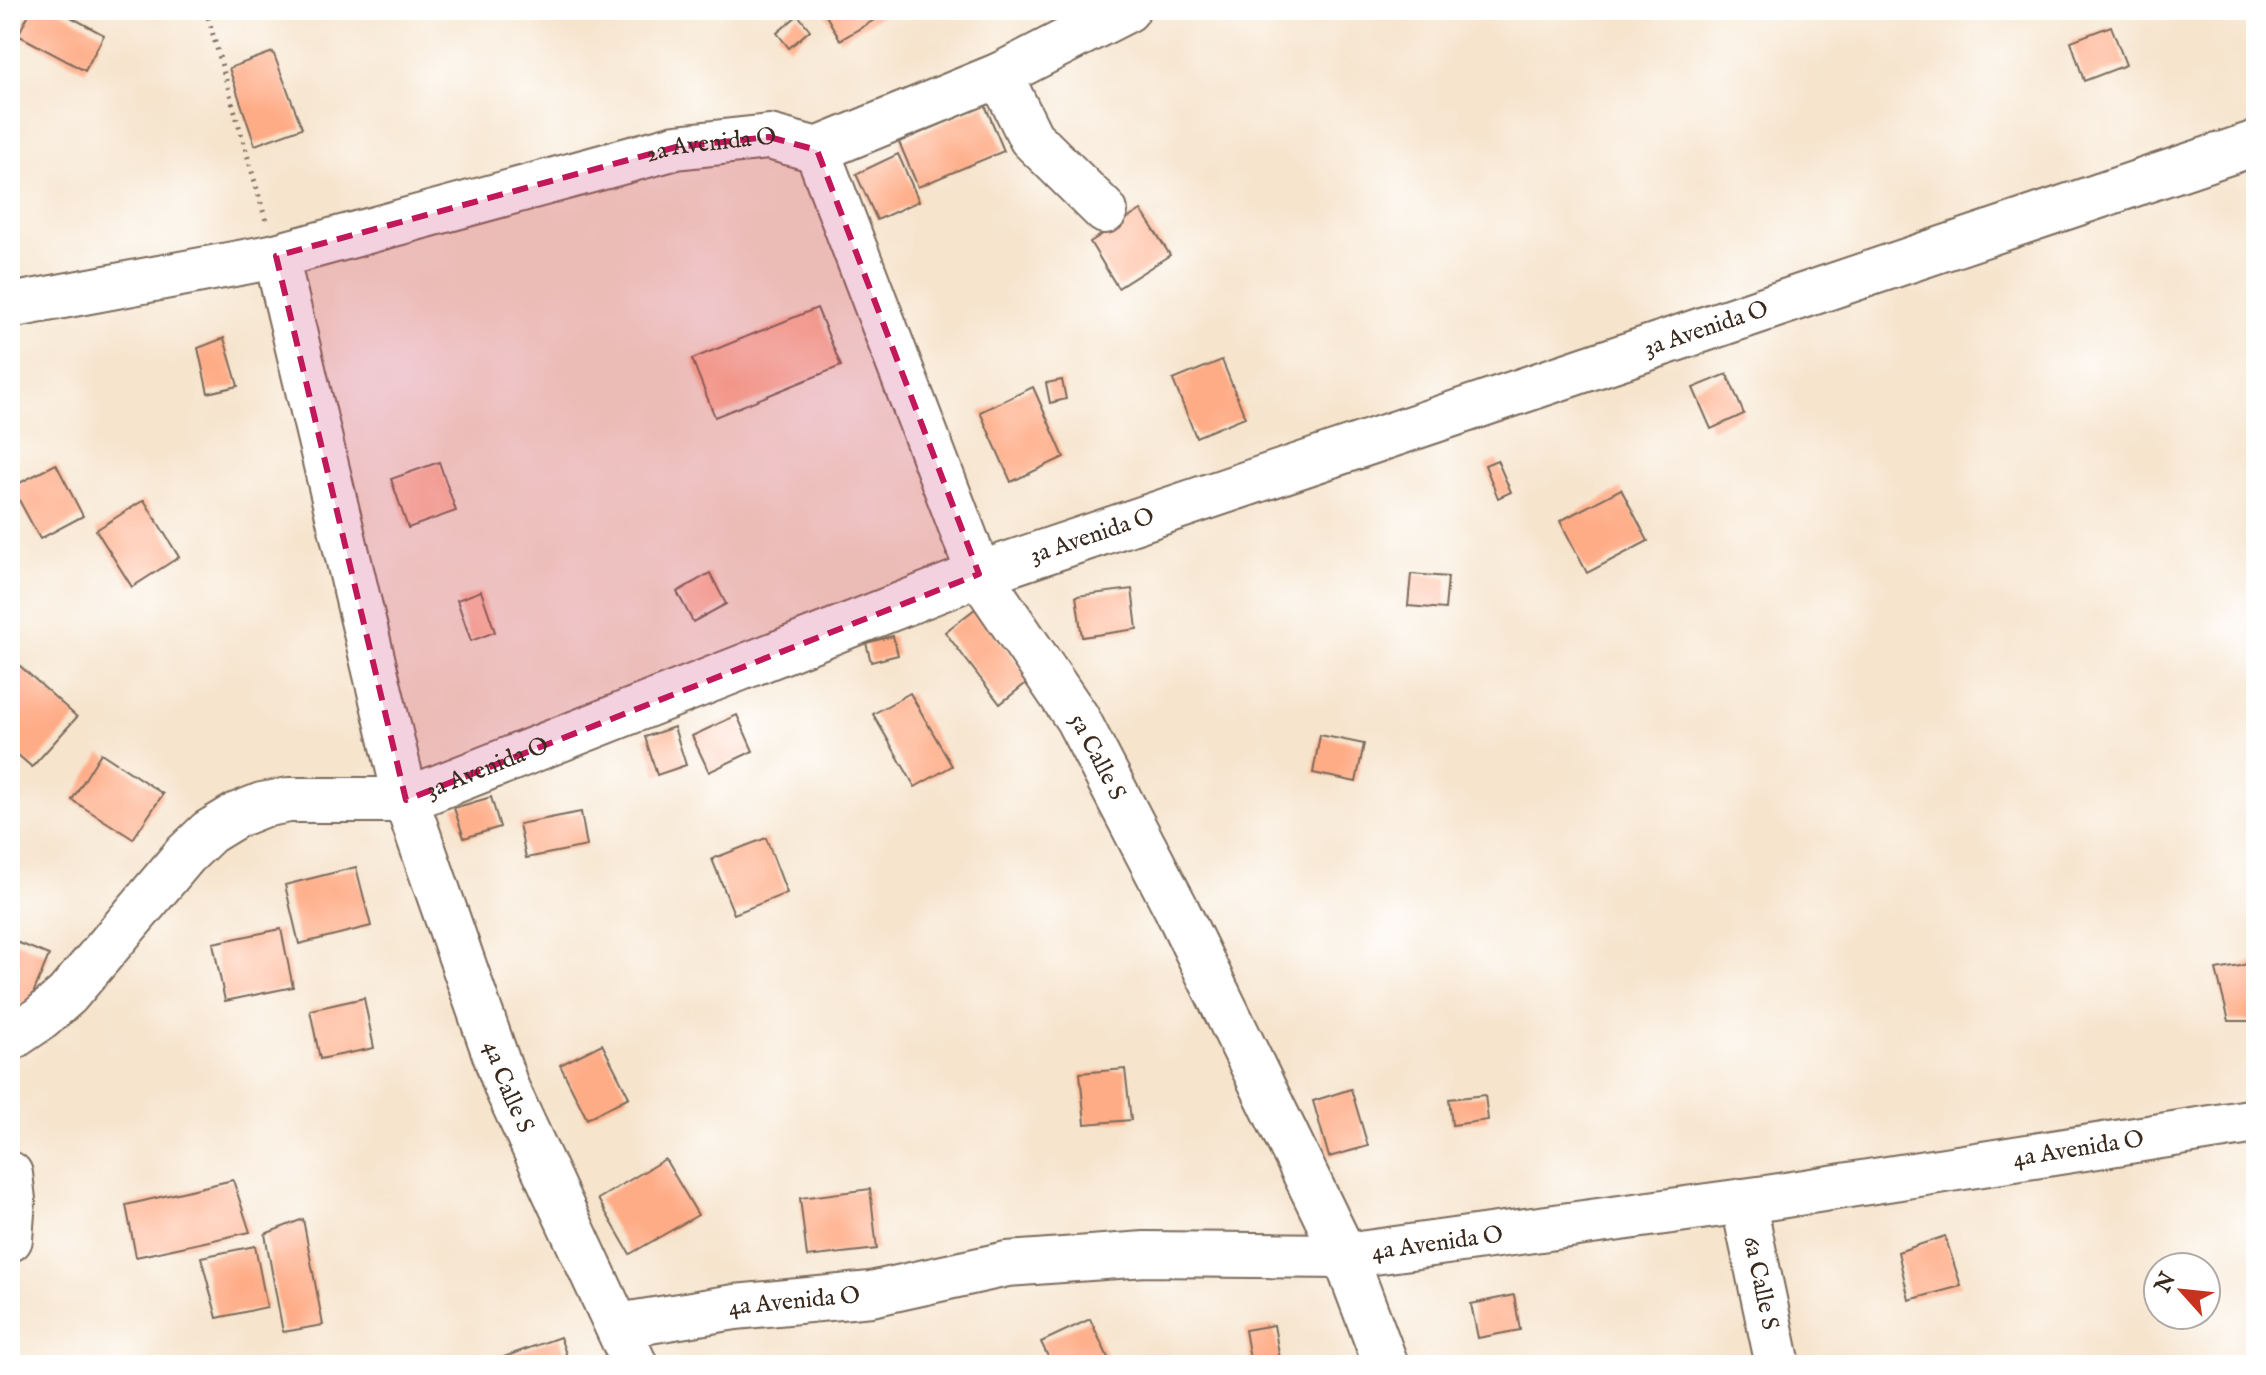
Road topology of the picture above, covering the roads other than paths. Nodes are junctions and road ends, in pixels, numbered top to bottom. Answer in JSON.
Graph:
{"nodes":[{"id":1,"x":1127,"y":10,"type":"edge"},
{"id":2,"x":1000,"y":75,"type":"junction"},
{"id":3,"x":2256,"y":143,"type":"edge"},
{"id":4,"x":817,"y":150,"type":"junction"},
{"id":5,"x":1105,"y":211,"type":"dead end"},
{"id":6,"x":276,"y":256,"type":"junction"},
{"id":7,"x":10,"y":306,"type":"edge"},
{"id":8,"x":979,"y":574,"type":"junction"},
{"id":9,"x":406,"y":800,"type":"junction"},
{"id":10,"x":10,"y":1039,"type":"edge"},
{"id":11,"x":2256,"y":1121,"type":"edge"},
{"id":12,"x":10,"y":1174,"type":"edge"},
{"id":13,"x":1743,"y":1201,"type":"junction"},
{"id":14,"x":10,"y":1239,"type":"edge"},
{"id":15,"x":1345,"y":1256,"type":"junction"},
{"id":16,"x":618,"y":1326,"type":"junction"},
{"id":17,"x":635,"y":1365,"type":"edge"},
{"id":18,"x":1386,"y":1365,"type":"edge"},
{"id":19,"x":1778,"y":1365,"type":"edge"}],
"edges":[{"from":1,"to":2,"type":"street"},
{"from":2,"to":4,"type":"street"},
{"from":2,"to":5,"type":"street"},
{"from":3,"to":8,"type":"street","name":"3a Avenida O"},
{"from":4,"to":6,"type":"street","name":"2a Avenida O"},
{"from":4,"to":8,"type":"street","name":"5a Calle S"},
{"from":6,"to":7,"type":"street","name":"2a Avenida O"},
{"from":6,"to":9,"type":"street","name":"4a Calle S"},
{"from":8,"to":9,"type":"street","name":"3a Avenida O"},
{"from":8,"to":15,"type":"street","name":"5a Calle S"},
{"from":9,"to":10,"type":"street","name":"3a Avenida O"},
{"from":9,"to":16,"type":"street","name":"4a Calle S"},
{"from":11,"to":13,"type":"street","name":"4a Avenida O"},
{"from":12,"to":14,"type":"street"},
{"from":13,"to":15,"type":"street","name":"4a Avenida O"},
{"from":13,"to":19,"type":"street","name":"6a Calle S"},
{"from":15,"to":16,"type":"street","name":"4a Avenida O"},
{"from":15,"to":18,"type":"street","name":"5a Calle S"},
{"from":16,"to":17,"type":"street","name":"4a Calle S"}]}
